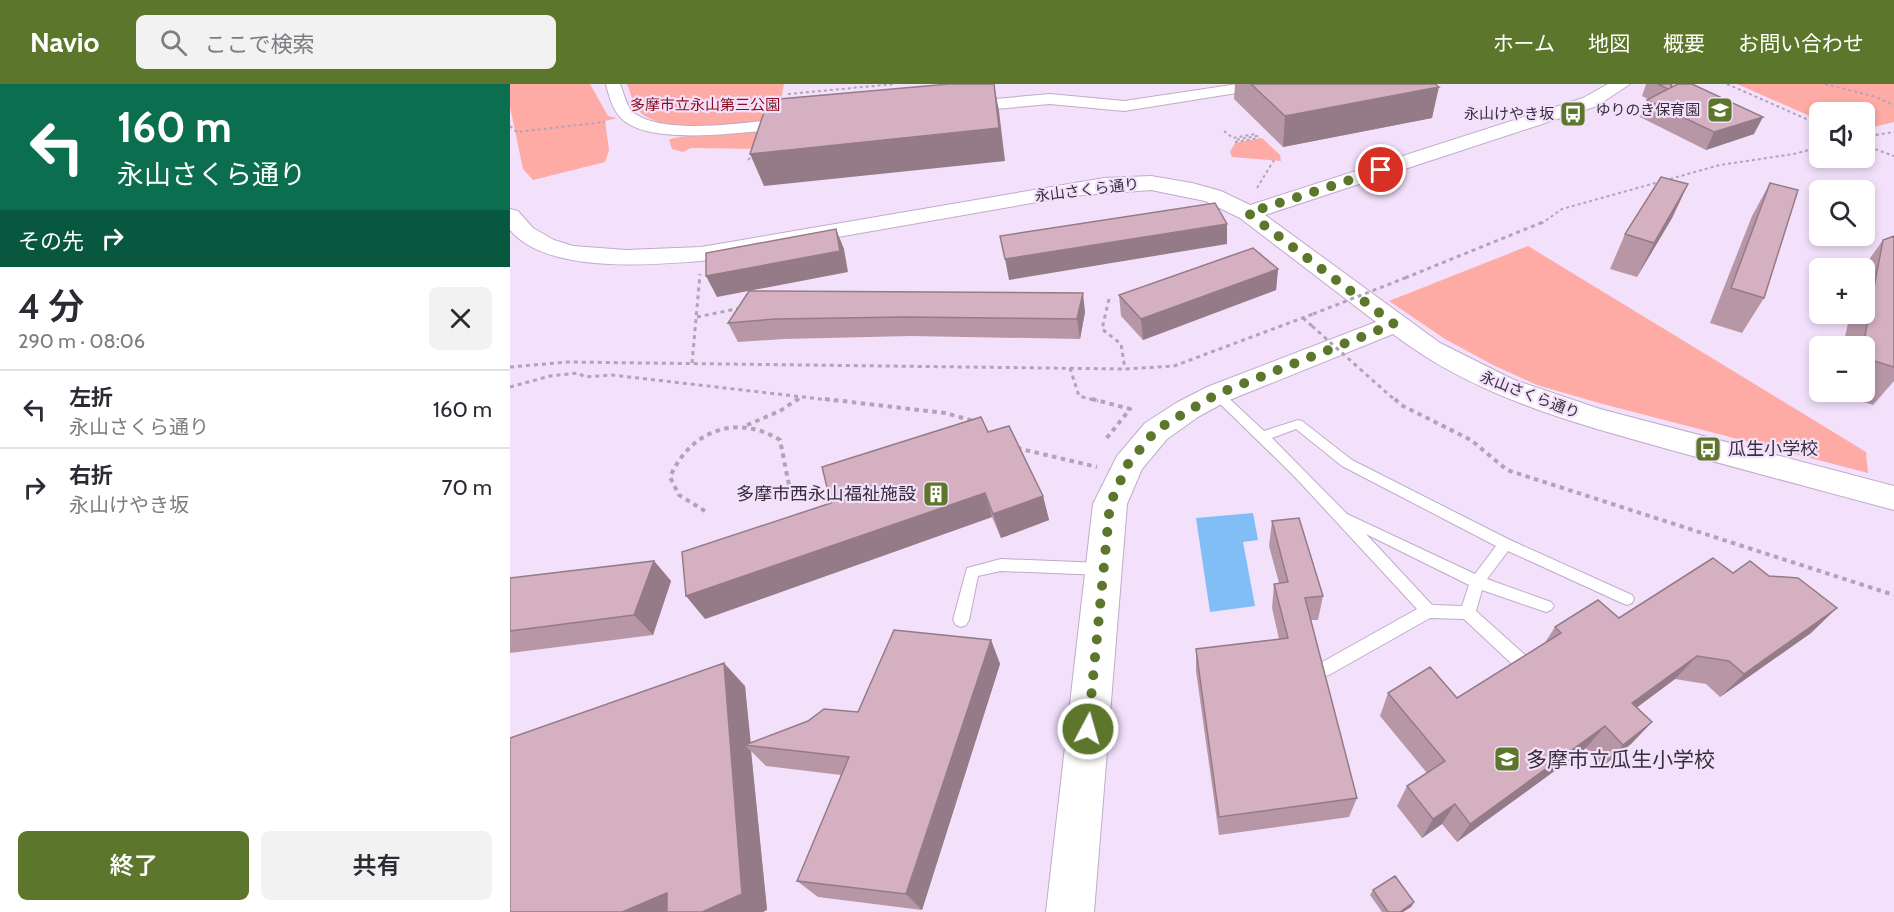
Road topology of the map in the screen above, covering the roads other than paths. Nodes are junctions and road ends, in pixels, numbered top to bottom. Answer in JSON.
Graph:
{"nodes":[{"id":1,"x":613,"y":84,"type":"edge"},
{"id":2,"x":1268,"y":84,"type":"edge"},
{"id":3,"x":1621,"y":84,"type":"edge"},
{"id":4,"x":946,"y":108,"type":"edge"},
{"id":5,"x":807,"y":121,"type":"edge"},
{"id":6,"x":1252,"y":202,"type":"junction"},
{"id":7,"x":510,"y":216,"type":"edge"},
{"id":8,"x":1394,"y":324,"type":"junction"},
{"id":9,"x":1217,"y":394,"type":"junction"},
{"id":10,"x":1264,"y":436,"type":"junction"},
{"id":11,"x":1894,"y":498,"type":"edge"},
{"id":12,"x":1341,"y":515,"type":"junction"},
{"id":13,"x":1505,"y":544,"type":"junction"},
{"id":14,"x":1104,"y":569,"type":"junction"},
{"id":15,"x":1477,"y":582,"type":"junction"},
{"id":16,"x":1627,"y":598,"type":"dead end"},
{"id":17,"x":1546,"y":606,"type":"dead end"},
{"id":18,"x":1428,"y":611,"type":"junction"},
{"id":19,"x":1468,"y":613,"type":"junction"},
{"id":20,"x":961,"y":620,"type":"dead end"},
{"id":21,"x":1519,"y":660,"type":"edge"},
{"id":22,"x":1323,"y":670,"type":"edge"},
{"id":23,"x":1070,"y":912,"type":"edge"}],
"edges":[{"from":1,"to":5,"type":"street"},
{"from":2,"to":4,"type":"street"},
{"from":3,"to":6,"type":"street"},
{"from":6,"to":7,"type":"street","name":"永山さくら通り"},
{"from":6,"to":8,"type":"street","name":"永山さくら通り"},
{"from":8,"to":9,"type":"street"},
{"from":8,"to":11,"type":"street","name":"永山さくら通り"},
{"from":9,"to":10,"type":"lane"},
{"from":9,"to":14,"type":"street"},
{"from":10,"to":12,"type":"lane"},
{"from":10,"to":13,"type":"lane"},
{"from":12,"to":15,"type":"lane"},
{"from":12,"to":18,"type":"lane"},
{"from":13,"to":15,"type":"lane"},
{"from":13,"to":16,"type":"lane"},
{"from":14,"to":20,"type":"lane"},
{"from":14,"to":23,"type":"street"},
{"from":15,"to":17,"type":"lane"},
{"from":15,"to":19,"type":"lane"},
{"from":18,"to":19,"type":"lane"},
{"from":18,"to":22,"type":"lane"},
{"from":19,"to":21,"type":"lane"}]}
